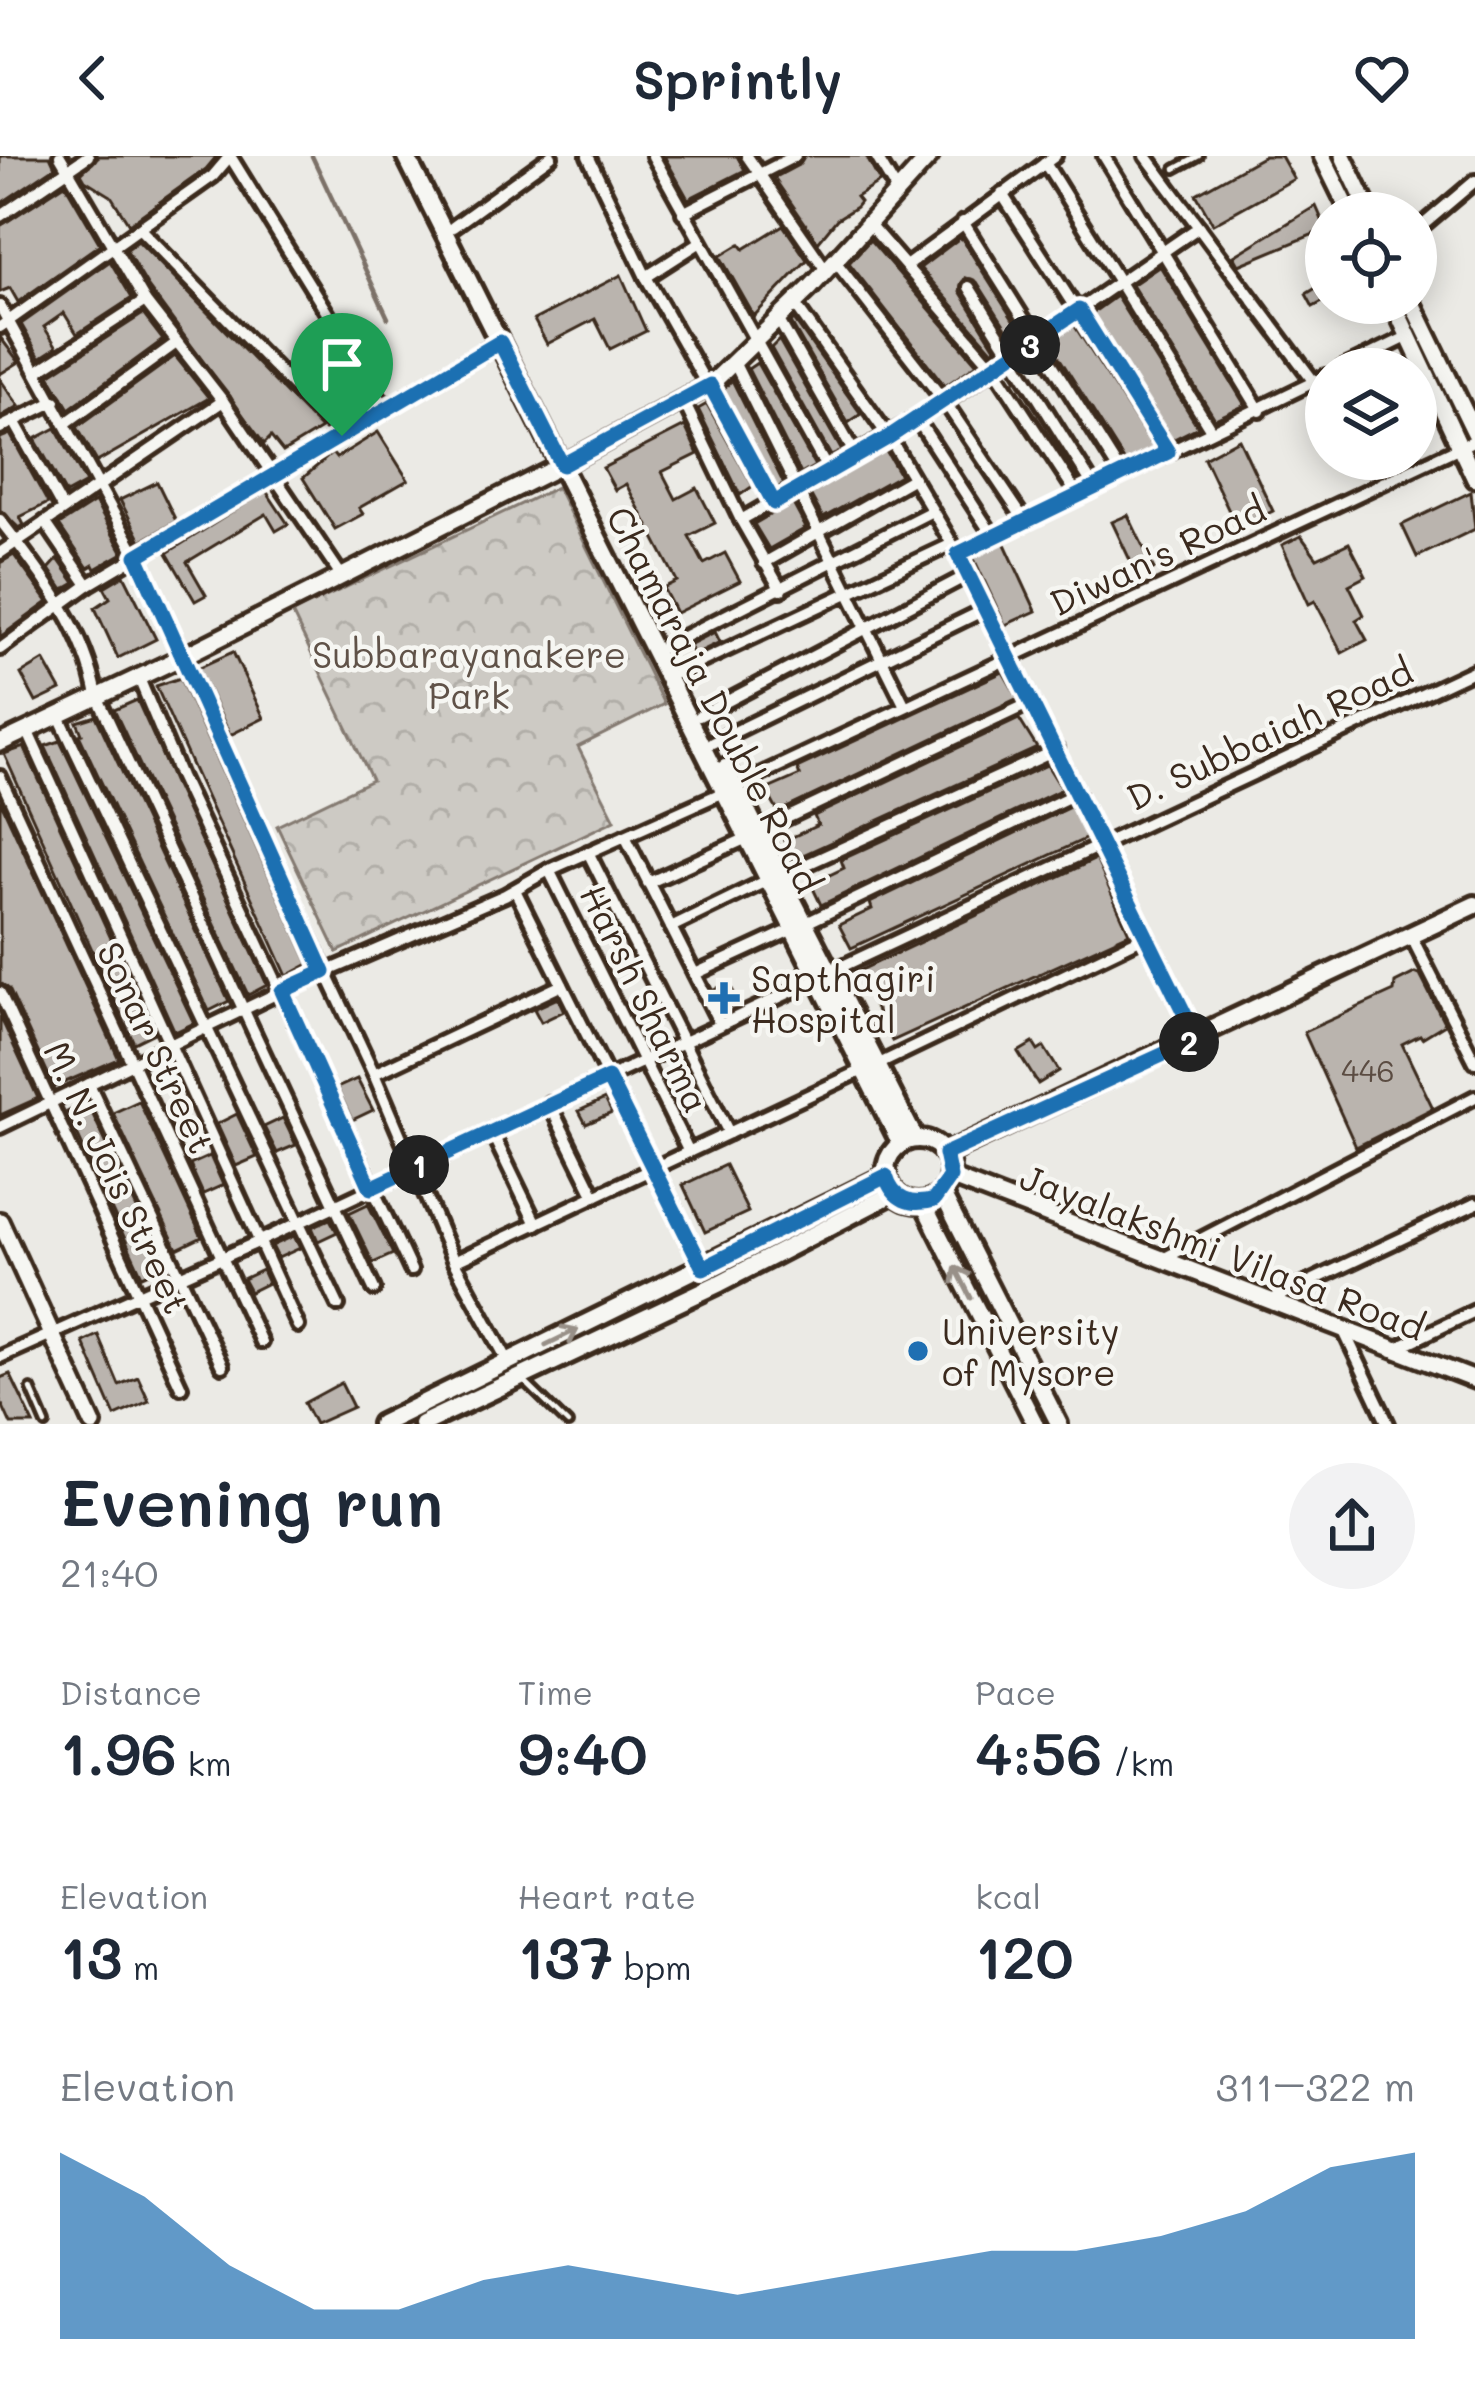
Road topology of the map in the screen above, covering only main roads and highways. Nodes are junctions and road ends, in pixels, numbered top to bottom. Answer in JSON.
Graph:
{"nodes":[{"id":1,"x":406,"y":156,"type":"edge"},
{"id":2,"x":417,"y":156,"type":"edge"},
{"id":3,"x":566,"y":462,"type":"junction"},
{"id":4,"x":729,"y":789,"type":"junction"},
{"id":5,"x":1475,"y":905,"type":"edge"},
{"id":6,"x":908,"y":1142,"type":"junction"},
{"id":7,"x":945,"y":1154,"type":"junction"},
{"id":8,"x":890,"y":1185,"type":"junction"},
{"id":9,"x":515,"y":1371,"type":"junction"},
{"id":10,"x":380,"y":1424,"type":"edge"},
{"id":11,"x":422,"y":1424,"type":"edge"}],
"edges":[{"from":1,"to":3,"type":"main road","name":"Chamaraja Double Road"},
{"from":2,"to":3,"type":"main road","name":"Chamaraja Double Road"},
{"from":3,"to":4,"type":"main road","name":"Chamaraja Double Road"},
{"from":3,"to":4,"type":"main road","name":"Chamaraja Double Road"},
{"from":4,"to":6,"type":"main road","name":"Chamaraja Double Road"},
{"from":5,"to":7,"type":"main road"},
{"from":6,"to":7,"type":"main road"},
{"from":6,"to":8,"type":"main road"},
{"from":7,"to":8,"type":"main road"},
{"from":9,"to":8,"type":"main road","one_way":true},
{"from":8,"to":9,"type":"main road"},
{"from":9,"to":10,"type":"main road"},
{"from":9,"to":11,"type":"main road"}]}
